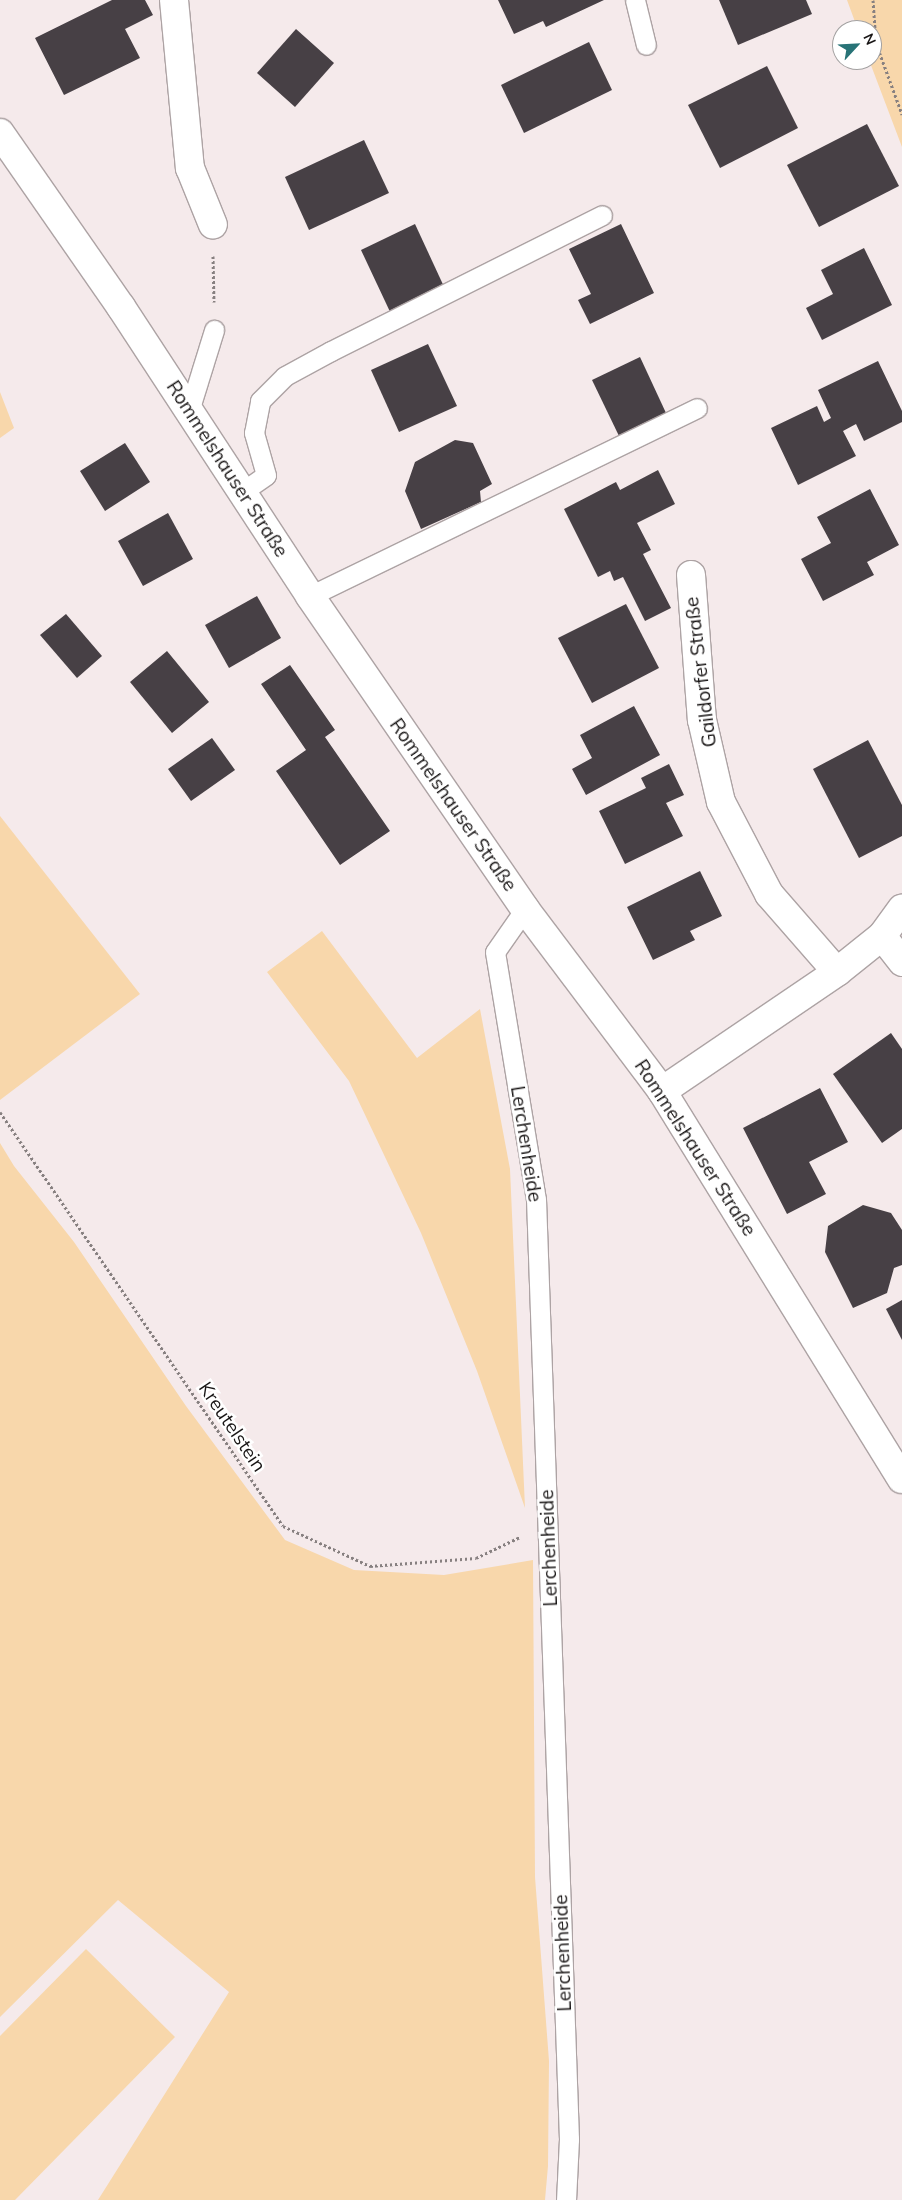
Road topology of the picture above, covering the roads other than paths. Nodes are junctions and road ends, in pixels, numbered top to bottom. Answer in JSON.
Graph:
{"nodes":[{"id":1,"x":174,"y":0,"type":"edge"},
{"id":2,"x":636,"y":0,"type":"edge"},
{"id":3,"x":646,"y":45,"type":"dead end"},
{"id":4,"x":0,"y":133,"type":"edge"},
{"id":5,"x":602,"y":214,"type":"dead end"},
{"id":6,"x":213,"y":225,"type":"road end"},
{"id":7,"x":214,"y":330,"type":"road end"},
{"id":8,"x":697,"y":408,"type":"dead end"},
{"id":9,"x":189,"y":411,"type":"junction"},
{"id":10,"x":242,"y":492,"type":"junction"},
{"id":11,"x":690,"y":575,"type":"dead end"},
{"id":12,"x":310,"y":596,"type":"junction"},
{"id":13,"x":902,"y":908,"type":"edge"},
{"id":14,"x":525,"y":909,"type":"junction"},
{"id":15,"x":882,"y":936,"type":"junction"},
{"id":16,"x":902,"y":962,"type":"edge"},
{"id":17,"x":837,"y":972,"type":"junction"},
{"id":18,"x":662,"y":1091,"type":"junction"},
{"id":19,"x":902,"y":1479,"type":"edge"},
{"id":20,"x":566,"y":2200,"type":"edge"}],
"edges":[{"from":1,"to":6,"type":"street"},
{"from":2,"to":3,"type":"lane"},
{"from":4,"to":9,"type":"street","name":"Rommelshauser Straße"},
{"from":5,"to":10,"type":"lane"},
{"from":7,"to":9,"type":"lane"},
{"from":8,"to":12,"type":"lane"},
{"from":9,"to":10,"type":"street","name":"Rommelshauser Straße"},
{"from":10,"to":12,"type":"street","name":"Rommelshauser Straße"},
{"from":11,"to":17,"type":"street","name":"Gaildorfer Straße"},
{"from":12,"to":14,"type":"street","name":"Rommelshauser Straße"},
{"from":13,"to":15,"type":"street"},
{"from":14,"to":18,"type":"street","name":"Rommelshauser Straße"},
{"from":14,"to":20,"type":"lane","name":"Lerchenheide"},
{"from":15,"to":16,"type":"street"},
{"from":15,"to":17,"type":"street"},
{"from":17,"to":18,"type":"street"},
{"from":18,"to":19,"type":"street","name":"Rommelshauser Straße"}]}
